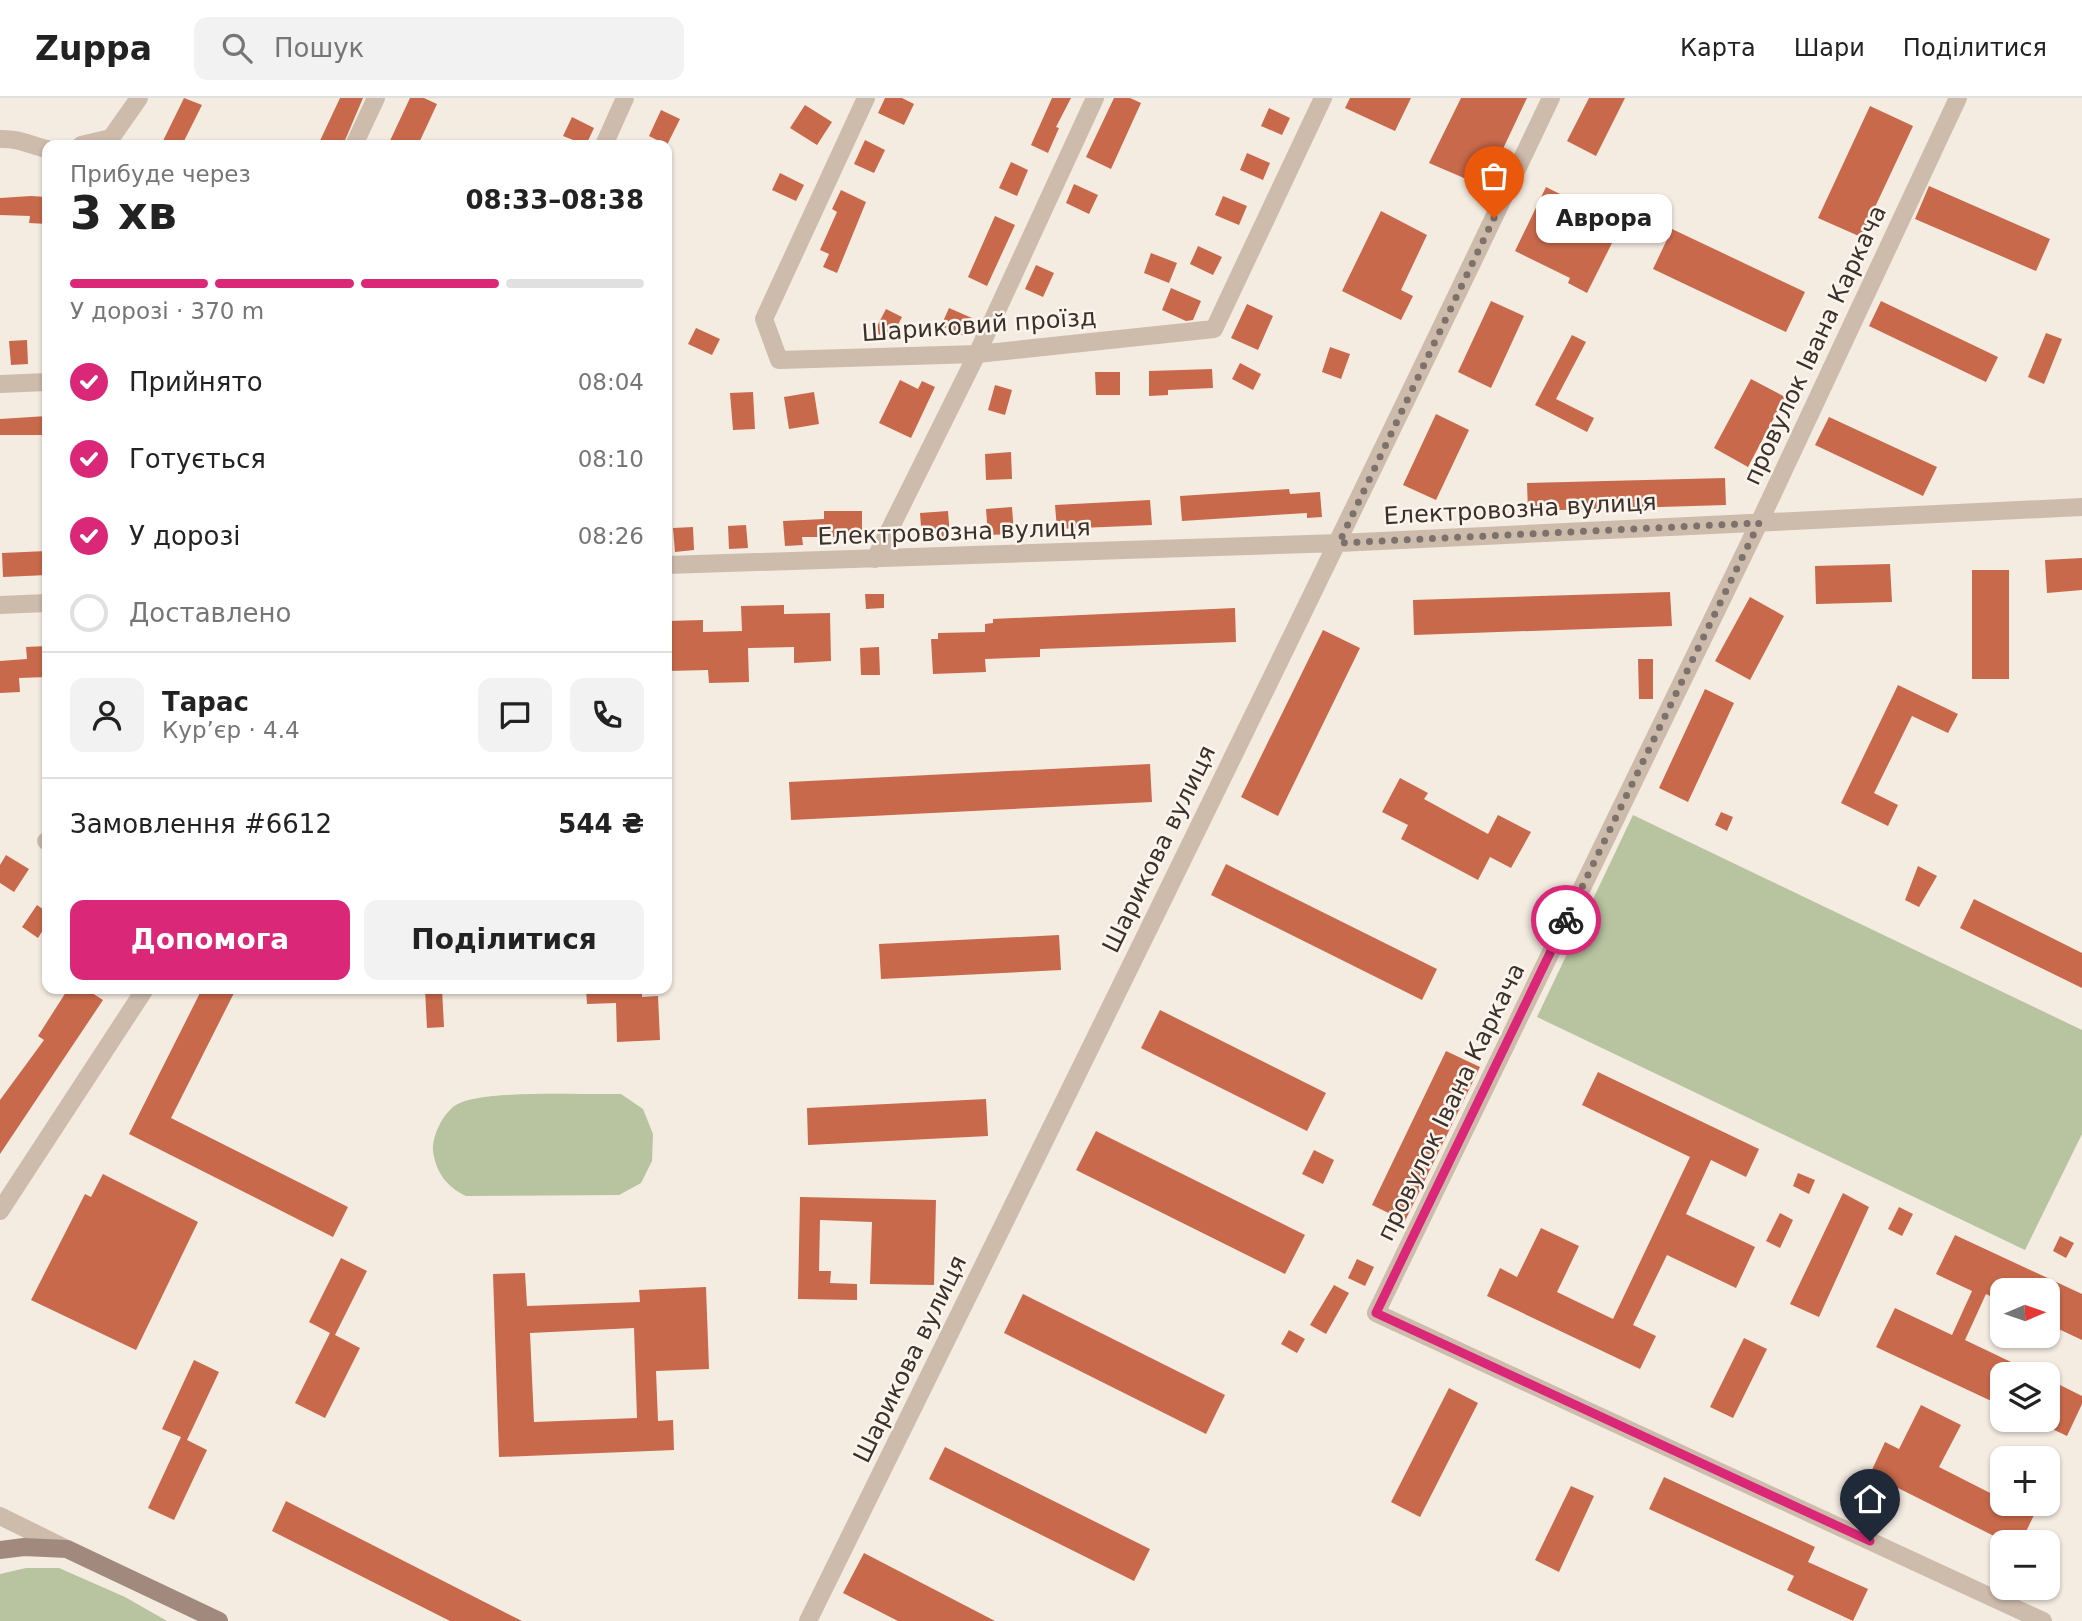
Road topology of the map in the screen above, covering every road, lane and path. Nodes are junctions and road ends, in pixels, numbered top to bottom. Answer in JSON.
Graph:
{"nodes":[{"id":1,"x":139,"y":98,"type":"edge"},
{"id":2,"x":376,"y":98,"type":"edge"},
{"id":3,"x":625,"y":98,"type":"edge"},
{"id":4,"x":866,"y":98,"type":"edge"},
{"id":5,"x":1096,"y":98,"type":"edge"},
{"id":6,"x":1323,"y":98,"type":"edge"},
{"id":7,"x":1551,"y":98,"type":"edge"},
{"id":8,"x":1958,"y":98,"type":"edge"},
{"id":9,"x":0,"y":139,"type":"edge"},
{"id":10,"x":102,"y":140,"type":"edge"},
{"id":11,"x":356,"y":140,"type":"edge"},
{"id":12,"x":606,"y":140,"type":"edge"},
{"id":13,"x":42,"y":148,"type":"edge"},
{"id":14,"x":977,"y":354,"type":"junction"},
{"id":15,"x":42,"y":382,"type":"edge"},
{"id":16,"x":0,"y":384,"type":"edge"},
{"id":17,"x":2082,"y":507,"type":"edge"},
{"id":18,"x":1759,"y":523,"type":"junction"},
{"id":19,"x":1339,"y":543,"type":"junction"},
{"id":20,"x":875,"y":559,"type":"junction"},
{"id":21,"x":672,"y":565,"type":"edge"},
{"id":22,"x":42,"y":603,"type":"edge"},
{"id":23,"x":0,"y":605,"type":"edge"},
{"id":24,"x":142,"y":994,"type":"edge"},
{"id":25,"x":0,"y":1211,"type":"edge"},
{"id":26,"x":0,"y":1516,"type":"edge"},
{"id":27,"x":67,"y":1549,"type":"junction"},
{"id":28,"x":0,"y":1550,"type":"edge"},
{"id":29,"x":219,"y":1621,"type":"edge"},
{"id":30,"x":808,"y":1621,"type":"edge"},
{"id":31,"x":2043,"y":1621,"type":"edge"}],
"edges":[{"from":1,"to":10,"type":"street"},
{"from":2,"to":11,"type":"street"},
{"from":3,"to":12,"type":"street"},
{"from":4,"to":14,"type":"street","name":"Шариковий проїзд"},
{"from":5,"to":14,"type":"street"},
{"from":6,"to":14,"type":"street","name":"Шариковий проїзд"},
{"from":7,"to":19,"type":"street","name":"Шарикова вулиця"},
{"from":8,"to":18,"type":"street","name":"провулок Івана Каркача"},
{"from":9,"to":13,"type":"street"},
{"from":14,"to":20,"type":"street"},
{"from":15,"to":16,"type":"street"},
{"from":17,"to":18,"type":"street","name":"Електровозна вулиця"},
{"from":18,"to":19,"type":"street","name":"Електровозна вулиця"},
{"from":18,"to":31,"type":"street","name":"провулок Івана Каркача"},
{"from":19,"to":20,"type":"street","name":"Електровозна вулиця"},
{"from":19,"to":30,"type":"street","name":"Шарикова вулиця"},
{"from":20,"to":21,"type":"street","name":"Електровозна вулиця"},
{"from":22,"to":23,"type":"street"},
{"from":24,"to":25,"type":"street"},
{"from":26,"to":27,"type":"street"},
{"from":27,"to":28,"type":"street"},
{"from":27,"to":29,"type":"street"}]}
